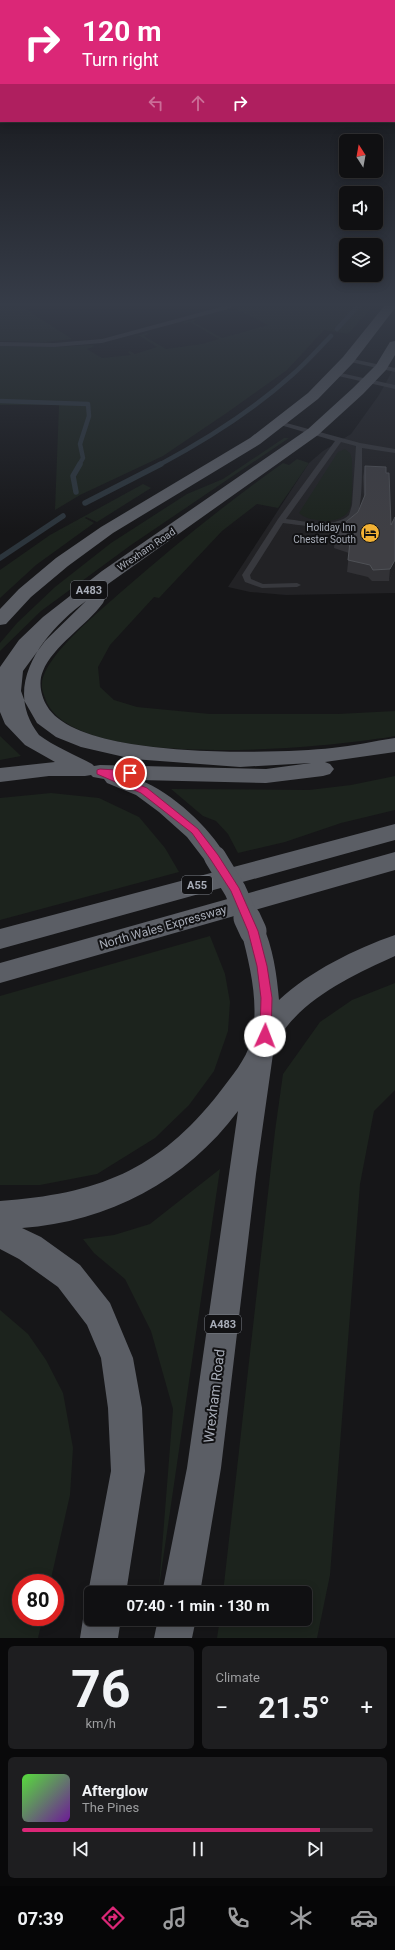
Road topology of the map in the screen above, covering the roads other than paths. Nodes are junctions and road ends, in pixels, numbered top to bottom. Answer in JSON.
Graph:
{"nodes":[{"id":1,"x":328,"y":381,"type":"edge"},
{"id":2,"x":367,"y":382,"type":"joint"},
{"id":3,"x":395,"y":386,"type":"edge"},
{"id":4,"x":279,"y":423,"type":"junction"},
{"id":5,"x":313,"y":432,"type":"junction"},
{"id":6,"x":339,"y":440,"type":"junction"},
{"id":7,"x":359,"y":445,"type":"junction"},
{"id":8,"x":395,"y":451,"type":"edge"},
{"id":9,"x":280,"y":521,"type":"junction"},
{"id":10,"x":108,"y":575,"type":"junction"},
{"id":11,"x":297,"y":585,"type":"dead end"},
{"id":12,"x":0,"y":620,"type":"edge"},
{"id":13,"x":395,"y":745,"type":"edge"},
{"id":14,"x":395,"y":756,"type":"edge"},
{"id":15,"x":92,"y":771,"type":"junction"},
{"id":16,"x":0,"y":775,"type":"edge"},
{"id":17,"x":395,"y":832,"type":"edge"},
{"id":18,"x":395,"y":862,"type":"edge"},
{"id":19,"x":0,"y":938,"type":"edge"},
{"id":20,"x":395,"y":945,"type":"edge"},
{"id":21,"x":0,"y":973,"type":"edge"},
{"id":22,"x":263,"y":1046,"type":"junction"},
{"id":23,"x":0,"y":1216,"type":"edge"},
{"id":24,"x":0,"y":1233,"type":"edge"},
{"id":25,"x":108,"y":1586,"type":"edge"},
{"id":26,"x":182,"y":1586,"type":"edge"},
{"id":27,"x":101,"y":1626,"type":"edge"},
{"id":28,"x":176,"y":1626,"type":"edge"},
{"id":29,"x":99,"y":1638,"type":"edge"},
{"id":30,"x":173,"y":1638,"type":"edge"}],
"edges":[{"from":1,"to":4,"type":"highway"},
{"from":2,"to":3,"type":"lane"},
{"from":2,"to":5,"type":"highway","name":"Wrexham Road","number":"A483"},
{"from":4,"to":5,"type":"lane"},
{"from":4,"to":12,"type":"highway"},
{"from":5,"to":6,"type":"lane"},
{"from":5,"to":10,"type":"highway","name":"Wrexham Road","number":"A483"},
{"from":6,"to":7,"type":"lane"},
{"from":6,"to":9,"type":"lane"},
{"from":7,"to":8,"type":"lane"},
{"from":7,"to":9,"type":"lane"},
{"from":9,"to":11,"type":"lane"},
{"from":10,"to":13,"type":"highway"},
{"from":10,"to":15,"type":"highway","name":"Wrexham Road","number":"A483"},
{"from":14,"to":15,"type":"highway"},
{"from":15,"to":16,"type":"highway"},
{"from":15,"to":22,"type":"highway","name":"Wrexham Road","bridge":true},
{"from":17,"to":19,"type":"highway","number":"A55"},
{"from":18,"to":21,"type":"highway","name":"North Wales Expressway"},
{"from":20,"to":22,"type":"highway"},
{"from":22,"to":23,"type":"highway"},
{"from":22,"to":26,"type":"highway","name":"Wrexham Road","number":"A483"},
{"from":24,"to":25,"type":"highway"},
{"from":27,"to":29,"type":"highway"},
{"from":28,"to":30,"type":"highway"}]}
